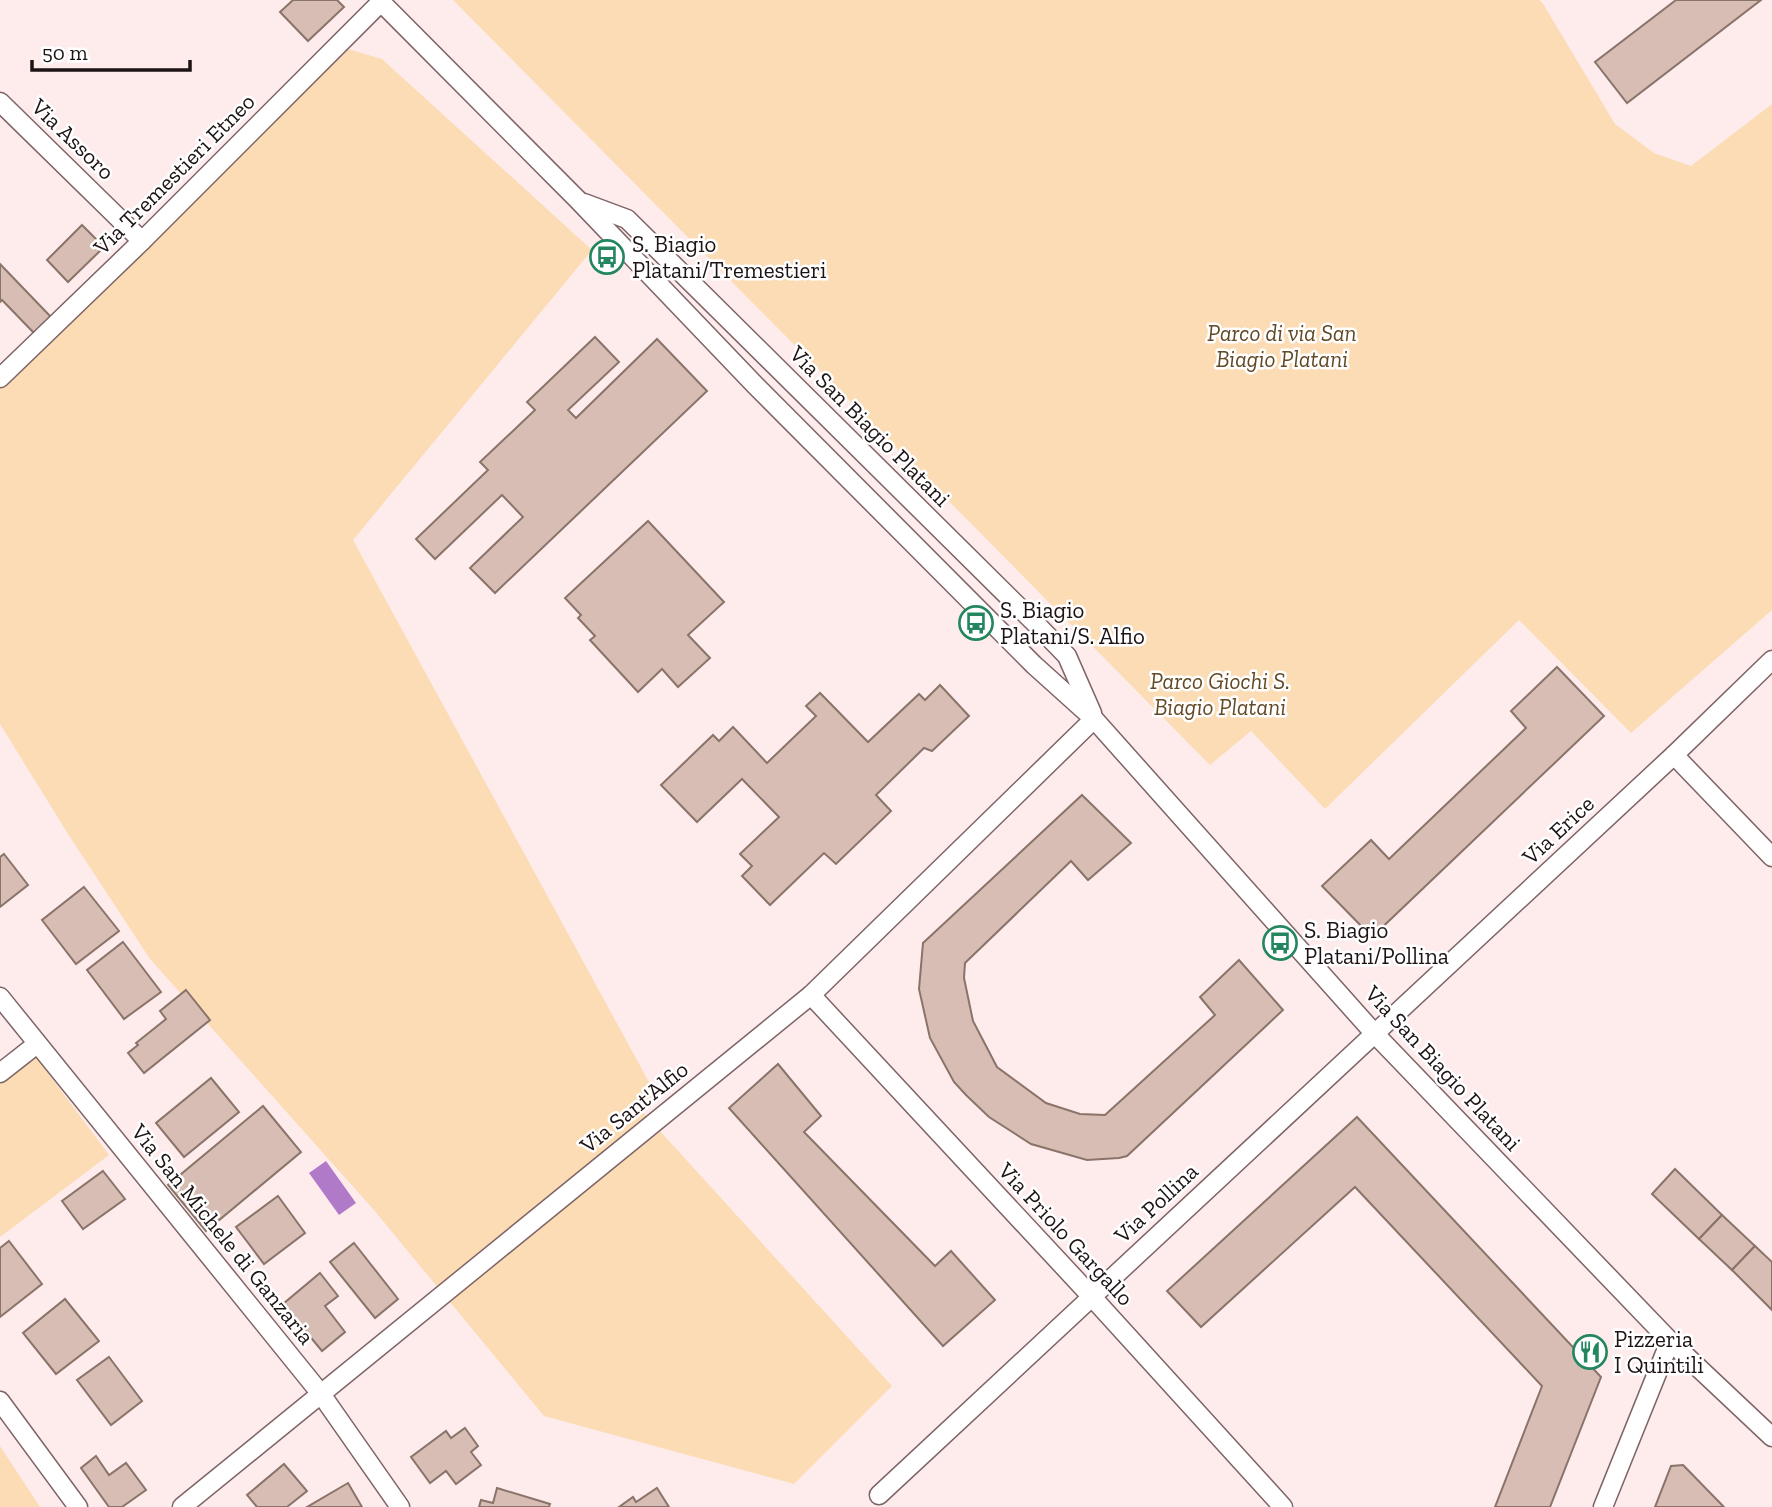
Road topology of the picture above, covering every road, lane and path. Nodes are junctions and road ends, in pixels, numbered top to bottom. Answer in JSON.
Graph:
{"nodes":[{"id":1,"x":380,"y":1,"type":"edge"},
{"id":2,"x":0,"y":102,"type":"edge"},
{"id":3,"x":578,"y":200,"type":"junction"},
{"id":4,"x":142,"y":241,"type":"junction"},
{"id":5,"x":0,"y":378,"type":"edge"},
{"id":6,"x":1053,"y":642,"type":"junction"},
{"id":7,"x":1772,"y":660,"type":"edge"},
{"id":8,"x":1034,"y":665,"type":"junction"},
{"id":9,"x":1094,"y":719,"type":"junction"},
{"id":10,"x":1674,"y":755,"type":"junction"},
{"id":11,"x":1772,"y":858,"type":"edge"},
{"id":12,"x":811,"y":995,"type":"junction"},
{"id":13,"x":0,"y":997,"type":"edge"},
{"id":14,"x":1374,"y":1033,"type":"junction"},
{"id":15,"x":37,"y":1044,"type":"junction"},
{"id":16,"x":0,"y":1073,"type":"edge"},
{"id":17,"x":1091,"y":1297,"type":"junction"},
{"id":18,"x":1670,"y":1341,"type":"junction"},
{"id":19,"x":321,"y":1394,"type":"junction"},
{"id":20,"x":0,"y":1401,"type":"edge"},
{"id":21,"x":1772,"y":1437,"type":"edge"},
{"id":22,"x":879,"y":1495,"type":"dead end"},
{"id":23,"x":78,"y":1507,"type":"edge"},
{"id":24,"x":182,"y":1507,"type":"edge"},
{"id":25,"x":400,"y":1507,"type":"edge"},
{"id":26,"x":1283,"y":1507,"type":"edge"},
{"id":27,"x":1603,"y":1507,"type":"edge"}],
"edges":[{"from":1,"to":3,"type":"street","name":"Via San Biagio Platani"},
{"from":1,"to":4,"type":"street","name":"Via Tremestieri Etneo"},
{"from":2,"to":4,"type":"street","name":"Via Assoro"},
{"from":3,"to":6,"type":"street","name":"Via San Biagio Platani"},
{"from":3,"to":8,"type":"street","name":"Via San Biagio Platani"},
{"from":4,"to":5,"type":"street","name":"Via Tremestieri Etneo"},
{"from":6,"to":8,"type":"street"},
{"from":6,"to":9,"type":"street","name":"Via San Biagio Platani"},
{"from":7,"to":10,"type":"street","name":"Via Erice"},
{"from":8,"to":9,"type":"street","name":"Via San Biagio Platani"},
{"from":9,"to":12,"type":"street","name":"Via Sant'Alfio"},
{"from":9,"to":14,"type":"street","name":"Via San Biagio Platani"},
{"from":10,"to":11,"type":"street"},
{"from":10,"to":14,"type":"street","name":"Via Erice"},
{"from":12,"to":17,"type":"street","name":"Via Priolo Gargallo"},
{"from":12,"to":19,"type":"street","name":"Via Sant'Alfio"},
{"from":13,"to":15,"type":"street","name":"Via San Michele di Ganzaria"},
{"from":14,"to":17,"type":"street","name":"Via Pollina"},
{"from":14,"to":18,"type":"street","name":"Via San Biagio Platani"},
{"from":15,"to":16,"type":"street"},
{"from":15,"to":19,"type":"street","name":"Via San Michele di Ganzaria"},
{"from":17,"to":22,"type":"street","name":"Via Pollina"},
{"from":17,"to":26,"type":"street","name":"Via Priolo Gargallo"},
{"from":18,"to":21,"type":"street","name":"Via San Biagio Platani"},
{"from":18,"to":27,"type":"street"},
{"from":19,"to":24,"type":"street","name":"Via Sant'Alfio"},
{"from":19,"to":25,"type":"street","name":"Via San Michele di Ganzaria"},
{"from":20,"to":23,"type":"street"}]}
